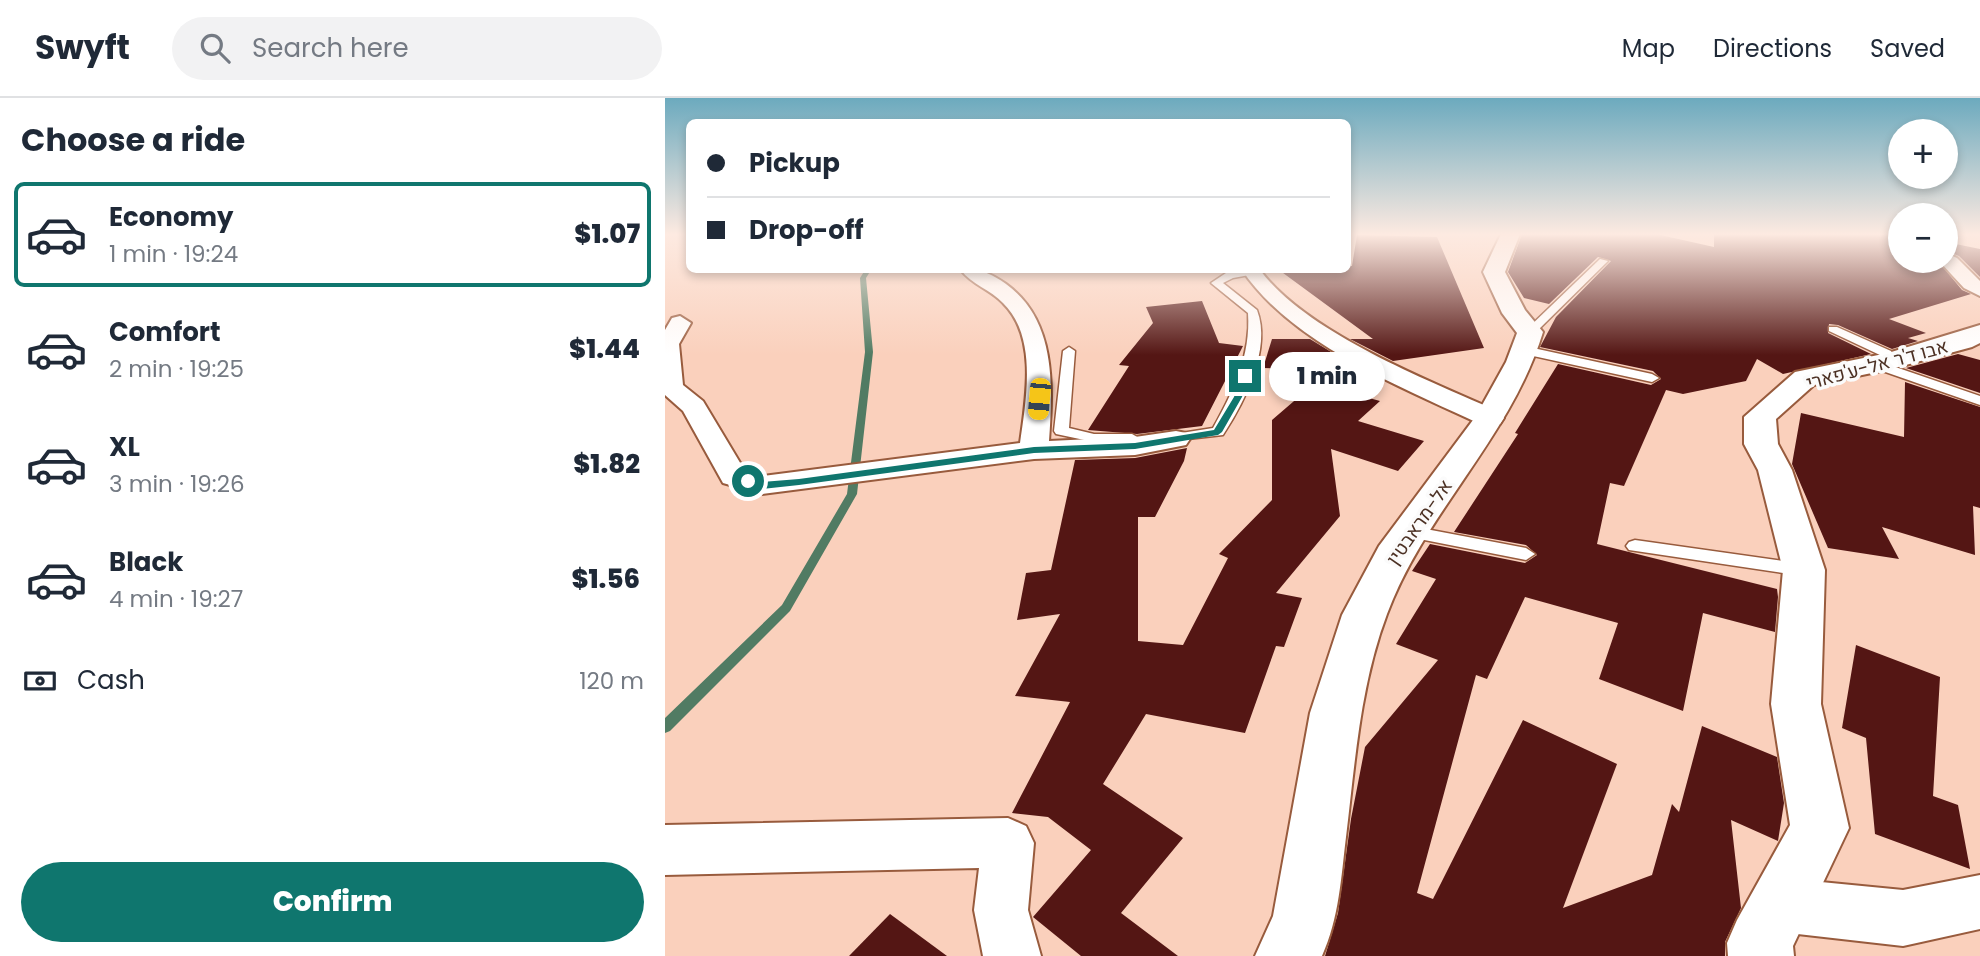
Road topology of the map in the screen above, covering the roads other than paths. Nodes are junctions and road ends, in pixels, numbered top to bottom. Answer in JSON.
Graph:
{"nodes":[{"id":1,"x":976,"y":274,"type":"edge"},
{"id":2,"x":1235,"y":274,"type":"edge"},
{"id":3,"x":1253,"y":274,"type":"edge"},
{"id":4,"x":1494,"y":274,"type":"edge"},
{"id":5,"x":1591,"y":274,"type":"edge"},
{"id":6,"x":1963,"y":274,"type":"edge"},
{"id":7,"x":1980,"y":289,"type":"edge"},
{"id":8,"x":680,"y":323,"type":"dead end"},
{"id":9,"x":1833,"y":329,"type":"dead end"},
{"id":10,"x":1980,"y":332,"type":"edge"},
{"id":11,"x":1527,"y":341,"type":"junction"},
{"id":12,"x":1069,"y":352,"type":"dead end"},
{"id":13,"x":1883,"y":363,"type":"junction"},
{"id":14,"x":1652,"y":378,"type":"dead end"},
{"id":15,"x":1980,"y":401,"type":"edge"},
{"id":16,"x":1490,"y":418,"type":"junction"},
{"id":17,"x":1176,"y":439,"type":"junction"},
{"id":18,"x":1034,"y":450,"type":"junction"},
{"id":19,"x":1410,"y":532,"type":"junction"},
{"id":20,"x":1635,"y":546,"type":"dead end"},
{"id":21,"x":1526,"y":554,"type":"dead end"},
{"id":22,"x":1804,"y":570,"type":"junction"},
{"id":23,"x":665,"y":850,"type":"edge"},
{"id":24,"x":1980,"y":902,"type":"edge"},
{"id":25,"x":1780,"y":905,"type":"junction"},
{"id":26,"x":1012,"y":956,"type":"edge"},
{"id":27,"x":1288,"y":956,"type":"edge"},
{"id":28,"x":1761,"y":956,"type":"edge"}],
"edges":[{"from":1,"to":18,"type":"street"},
{"from":2,"to":17,"type":"lane"},
{"from":3,"to":16,"type":"street"},
{"from":4,"to":11,"type":"street"},
{"from":5,"to":11,"type":"lane"},
{"from":6,"to":7,"type":"street"},
{"from":8,"to":18,"type":"street"},
{"from":9,"to":13,"type":"lane"},
{"from":10,"to":13,"type":"street","name":"אבו ד'ר אל-ע'פארי"},
{"from":11,"to":14,"type":"lane"},
{"from":11,"to":16,"type":"street","name":"אל-מראבטין"},
{"from":12,"to":17,"type":"lane"},
{"from":13,"to":15,"type":"lane"},
{"from":13,"to":22,"type":"street","name":"אבו ד'ר אל-ע'פארי"},
{"from":16,"to":19,"type":"street","name":"אל-מראבטין"},
{"from":17,"to":18,"type":"street"},
{"from":19,"to":21,"type":"lane"},
{"from":19,"to":27,"type":"street","name":"אל-מראבטין"},
{"from":20,"to":22,"type":"lane"},
{"from":22,"to":25,"type":"street","name":"אבו ד'ר אל-ע'פארי"},
{"from":23,"to":26,"type":"street"},
{"from":24,"to":25,"type":"street"},
{"from":25,"to":28,"type":"street","name":"אבו ד'ר אל-ע'פארי"}]}
